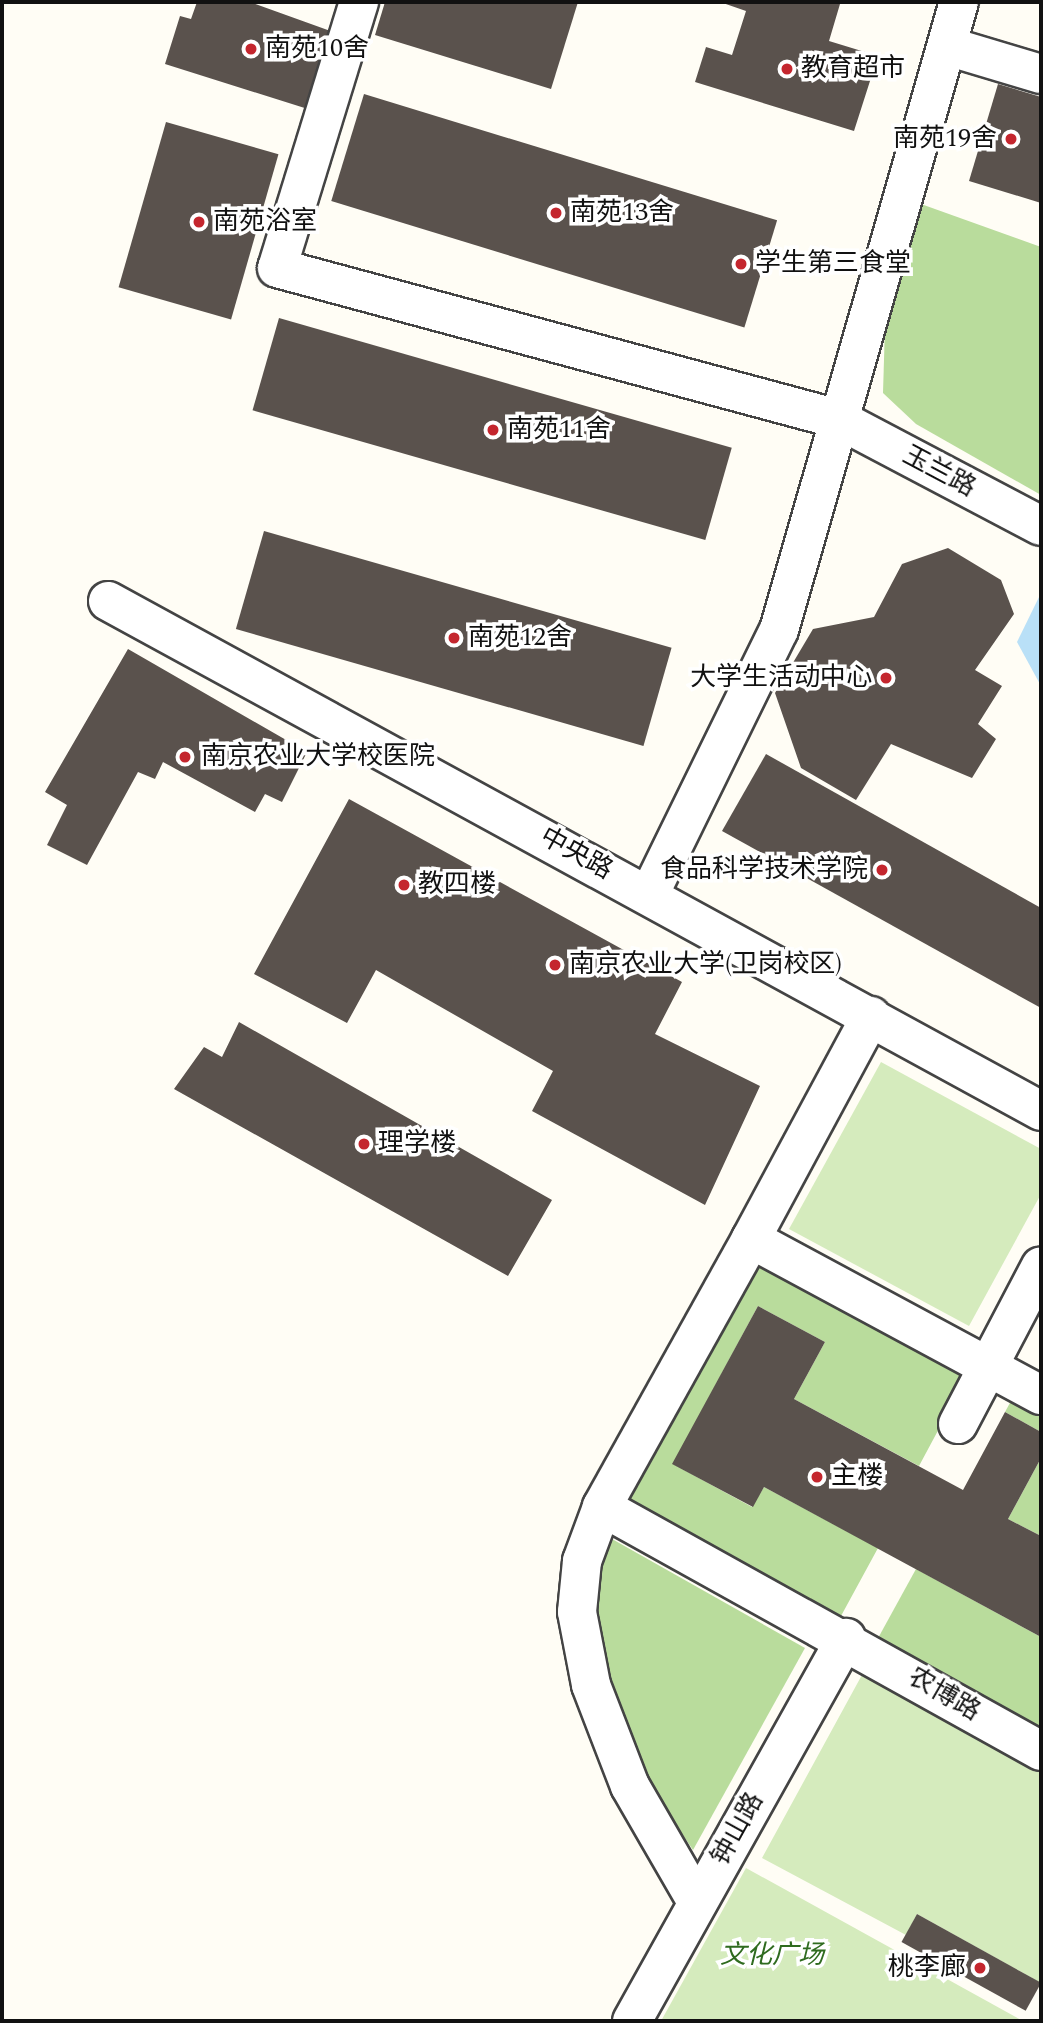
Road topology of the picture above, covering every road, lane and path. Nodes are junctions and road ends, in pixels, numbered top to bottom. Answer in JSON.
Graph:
{"nodes":[{"id":1,"x":359,"y":2,"type":"edge"},
{"id":2,"x":959,"y":2,"type":"edge"},
{"id":3,"x":947,"y":46,"type":"junction"},
{"id":4,"x":1041,"y":74,"type":"edge"},
{"id":5,"x":838,"y":419,"type":"junction"},
{"id":6,"x":1041,"y":526,"type":"edge"},
{"id":7,"x":108,"y":601,"type":"dead end"},
{"id":8,"x":649,"y":895,"type":"junction"},
{"id":9,"x":871,"y":1016,"type":"junction"},
{"id":10,"x":1041,"y":1111,"type":"edge"},
{"id":11,"x":751,"y":1239,"type":"junction"},
{"id":12,"x":1041,"y":1266,"type":"edge"},
{"id":13,"x":988,"y":1366,"type":"junction"},
{"id":14,"x":1041,"y":1395,"type":"edge"},
{"id":15,"x":958,"y":1424,"type":"dead end"},
{"id":16,"x":602,"y":1507,"type":"junction"},
{"id":17,"x":846,"y":1638,"type":"junction"},
{"id":18,"x":1041,"y":1752,"type":"edge"},
{"id":19,"x":697,"y":1902,"type":"junction"},
{"id":20,"x":632,"y":2021,"type":"edge"}],
"edges":[{"from":1,"to":5,"type":"lane","name":"玉兰路"},
{"from":2,"to":3,"type":"lane"},
{"from":3,"to":4,"type":"lane"},
{"from":3,"to":5,"type":"lane"},
{"from":5,"to":6,"type":"lane","name":"玉兰路"},
{"from":5,"to":8,"type":"lane"},
{"from":7,"to":8,"type":"lane","name":"中央路"},
{"from":8,"to":9,"type":"lane","name":"中央路"},
{"from":9,"to":10,"type":"lane","name":"中央路"},
{"from":9,"to":11,"type":"lane"},
{"from":11,"to":13,"type":"lane"},
{"from":11,"to":16,"type":"lane"},
{"from":12,"to":13,"type":"lane"},
{"from":13,"to":14,"type":"lane"},
{"from":13,"to":15,"type":"lane"},
{"from":16,"to":17,"type":"lane","name":"农博路"},
{"from":16,"to":19,"type":"lane"},
{"from":17,"to":18,"type":"lane","name":"农博路"},
{"from":17,"to":19,"type":"lane","name":"钟山路"},
{"from":19,"to":20,"type":"lane","name":"钟山路"}]}
